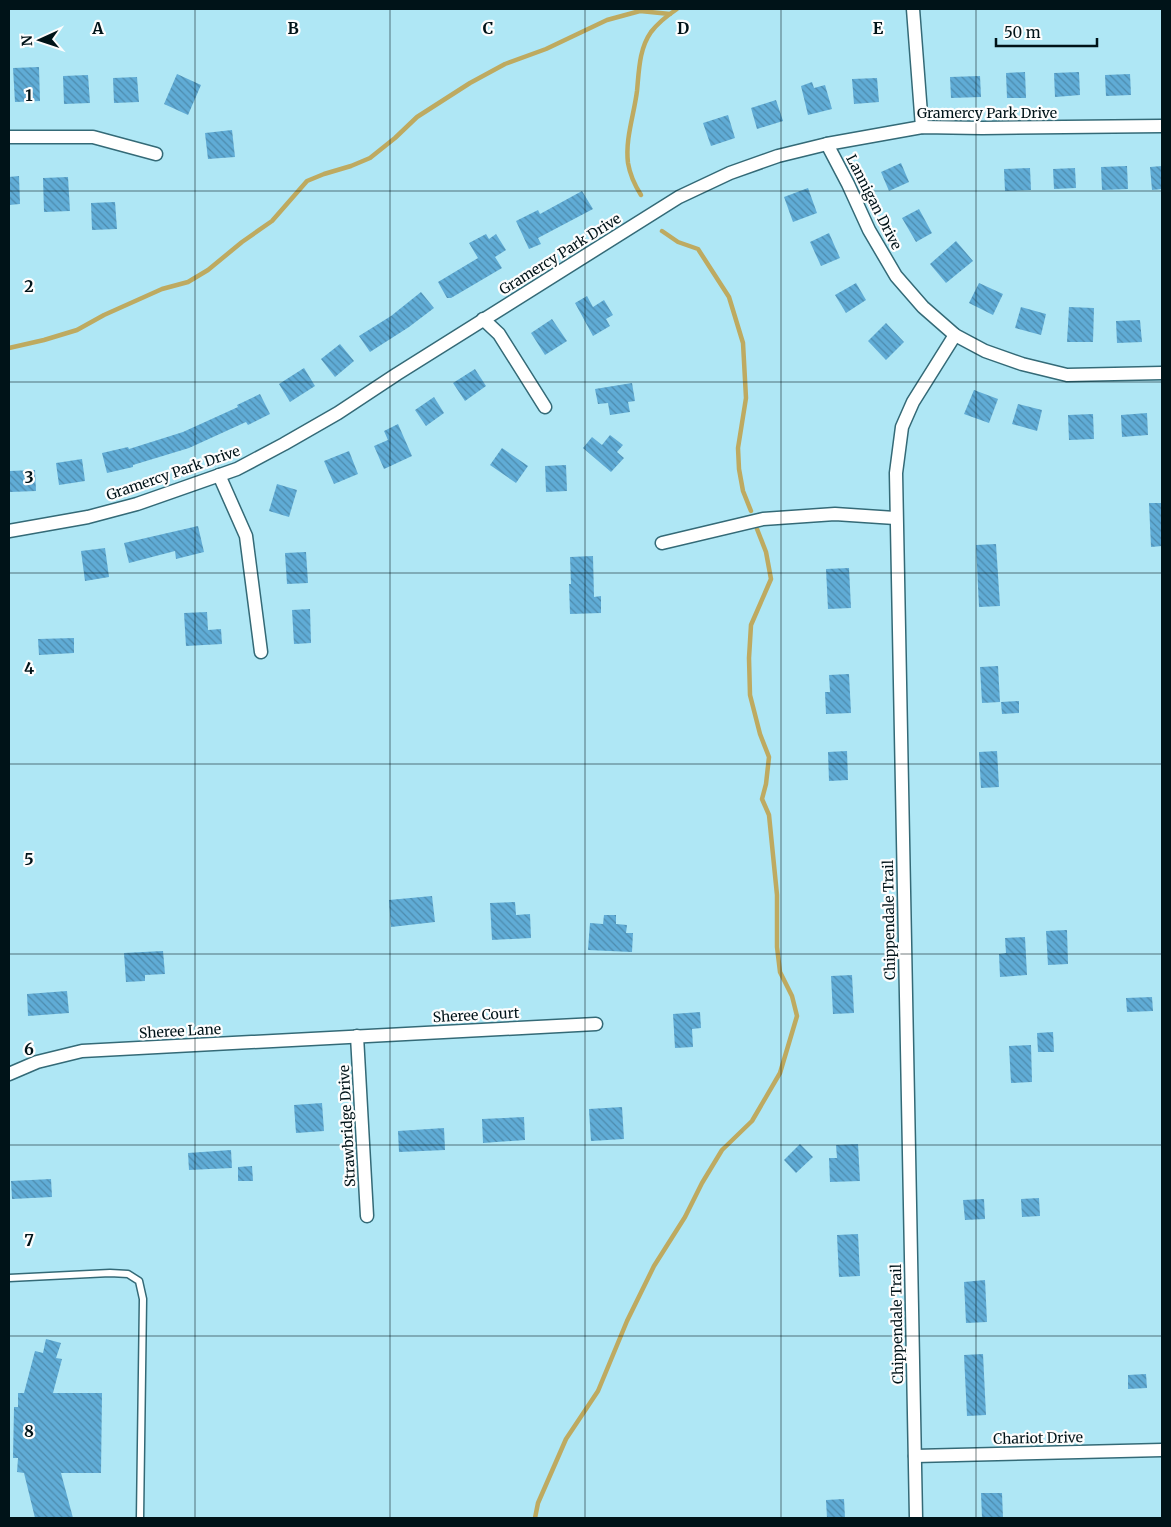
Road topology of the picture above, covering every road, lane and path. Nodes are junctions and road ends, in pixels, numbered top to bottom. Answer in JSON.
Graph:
{"nodes":[{"id":1,"x":913,"y":9,"type":"edge"},
{"id":2,"x":1162,"y":126,"type":"edge"},
{"id":3,"x":922,"y":127,"type":"junction"},
{"id":4,"x":9,"y":137,"type":"edge"},
{"id":5,"x":827,"y":144,"type":"junction"},
{"id":6,"x":156,"y":154,"type":"dead end"},
{"id":7,"x":483,"y":319,"type":"junction"},
{"id":8,"x":955,"y":335,"type":"junction"},
{"id":9,"x":1162,"y":374,"type":"edge"},
{"id":10,"x":545,"y":407,"type":"dead end"},
{"id":11,"x":219,"y":475,"type":"junction"},
{"id":12,"x":895,"y":518,"type":"junction"},
{"id":13,"x":9,"y":531,"type":"edge"},
{"id":14,"x":662,"y":543,"type":"dead end"},
{"id":15,"x":260,"y":652,"type":"dead end"},
{"id":16,"x":596,"y":1024,"type":"dead end"},
{"id":17,"x":357,"y":1036,"type":"junction"},
{"id":18,"x":9,"y":1074,"type":"edge"},
{"id":19,"x":367,"y":1216,"type":"dead end"},
{"id":20,"x":9,"y":1278,"type":"edge"},
{"id":21,"x":1162,"y":1450,"type":"edge"},
{"id":22,"x":915,"y":1456,"type":"junction"},
{"id":23,"x":140,"y":1518,"type":"edge"},
{"id":24,"x":916,"y":1518,"type":"edge"}],
"edges":[{"from":1,"to":3,"type":"street"},
{"from":2,"to":3,"type":"street","name":"Gramercy Park Drive"},
{"from":3,"to":5,"type":"street","name":"Gramercy Park Drive"},
{"from":4,"to":6,"type":"street"},
{"from":5,"to":7,"type":"street","name":"Gramercy Park Drive"},
{"from":5,"to":8,"type":"street","name":"Lannigan Drive"},
{"from":7,"to":10,"type":"street"},
{"from":7,"to":11,"type":"street","name":"Gramercy Park Drive"},
{"from":8,"to":9,"type":"street","name":"Lannigan Drive"},
{"from":8,"to":12,"type":"street","name":"Chippendale Trail"},
{"from":11,"to":13,"type":"street","name":"Gramercy Park Drive"},
{"from":11,"to":15,"type":"street"},
{"from":12,"to":14,"type":"street"},
{"from":12,"to":22,"type":"street","name":"Chippendale Trail"},
{"from":16,"to":17,"type":"street","name":"Sheree Court"},
{"from":17,"to":18,"type":"street","name":"Sheree Lane"},
{"from":17,"to":19,"type":"street","name":"Strawbridge Drive"},
{"from":20,"to":23,"type":"lane"},
{"from":21,"to":22,"type":"street","name":"Chariot Drive"},
{"from":22,"to":24,"type":"street","name":"Chippendale Trail"}]}
